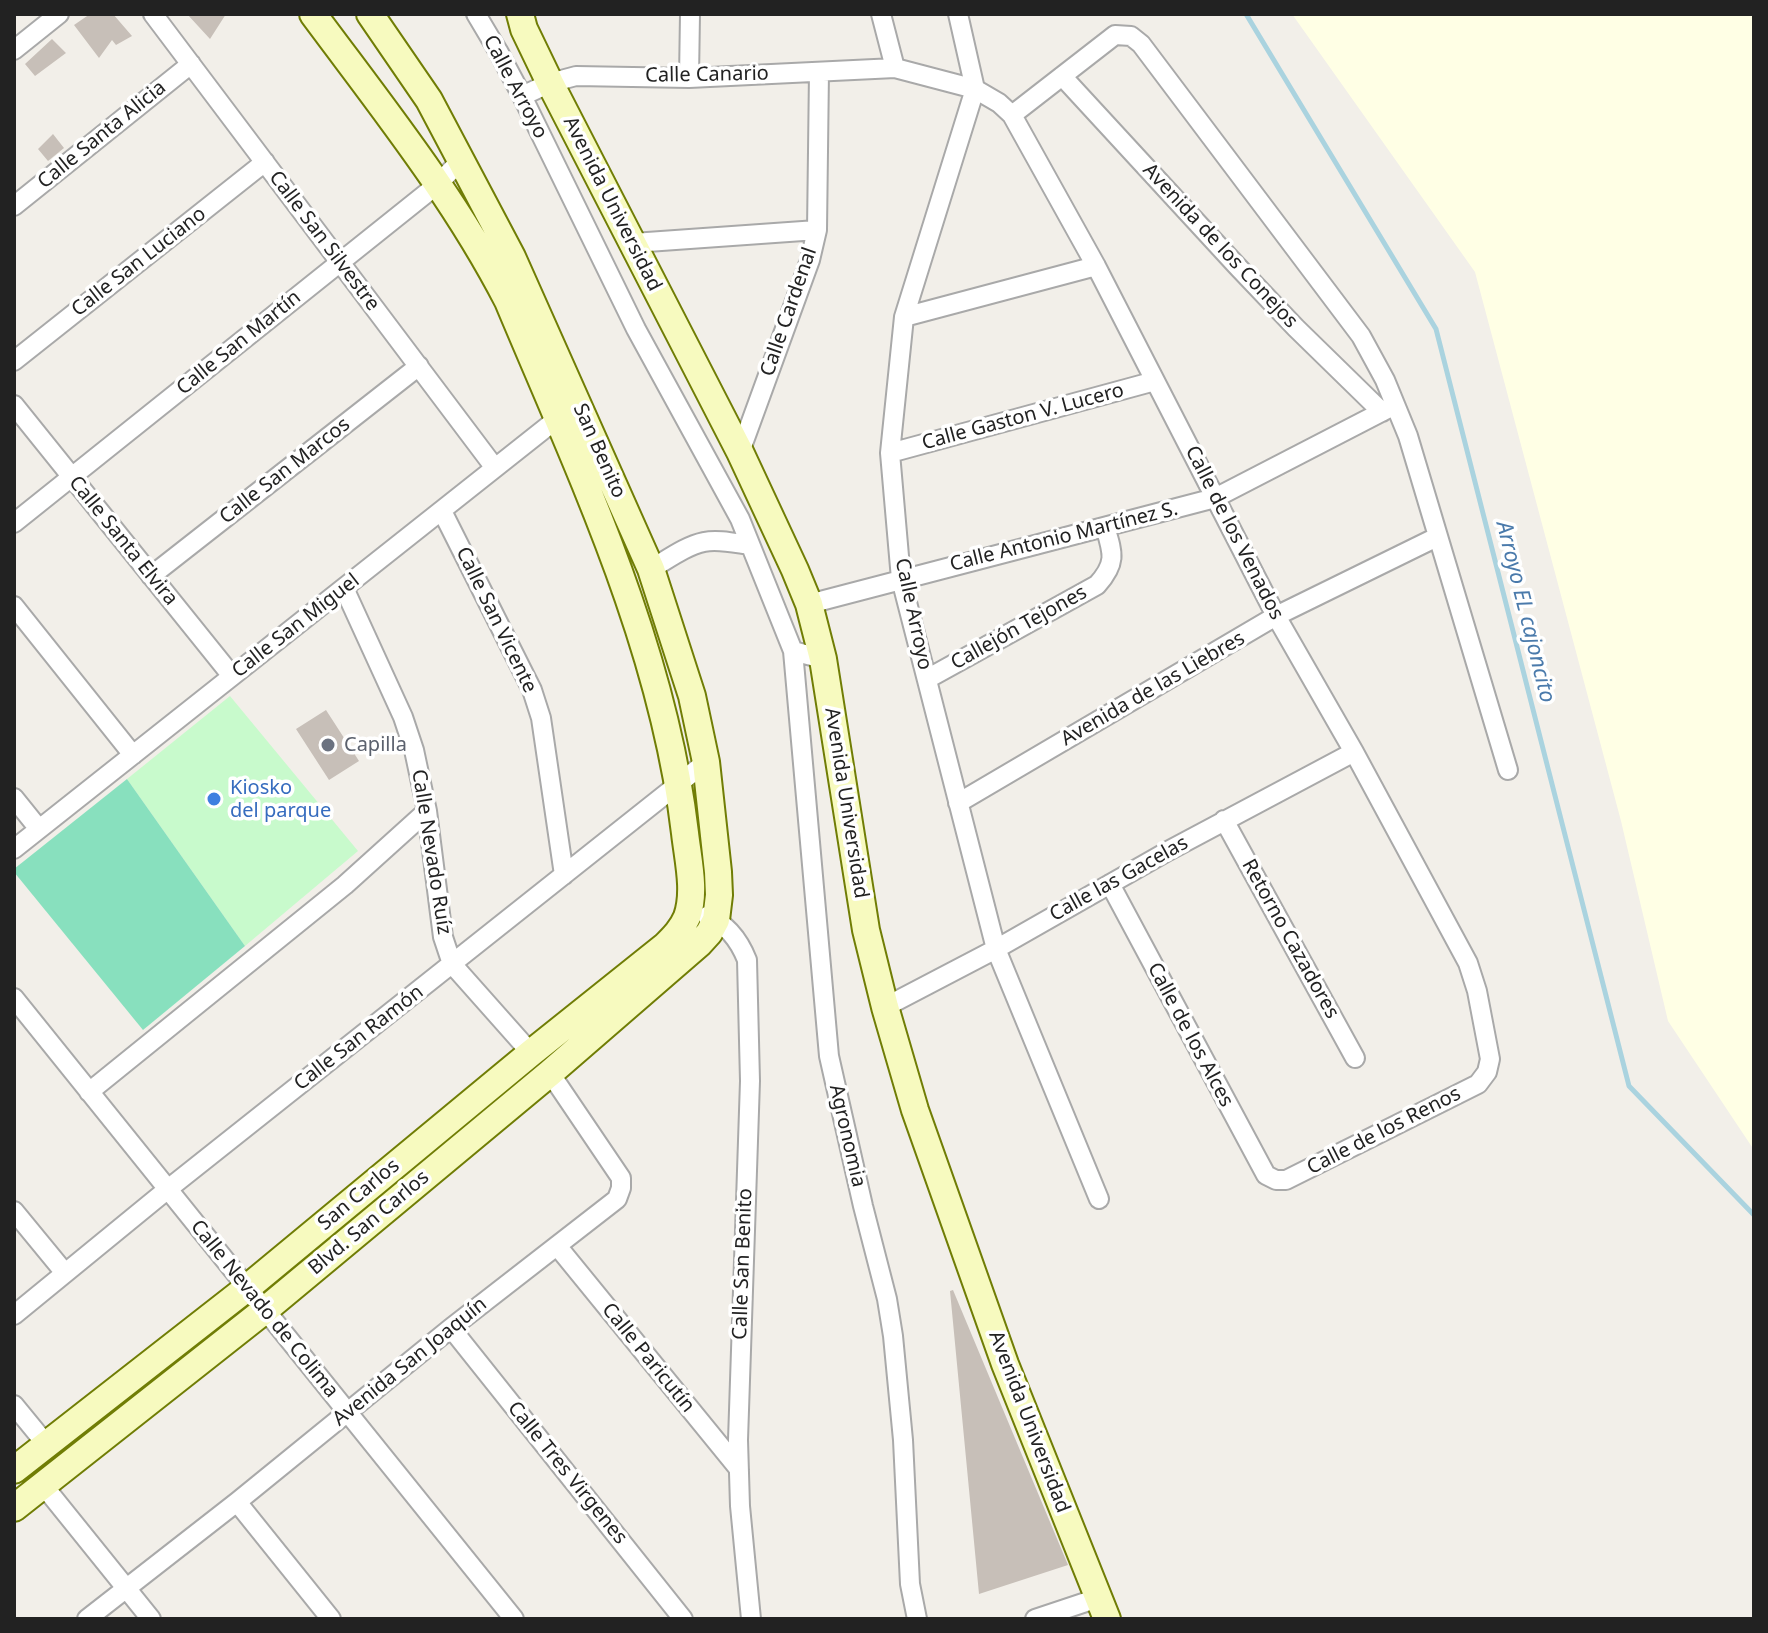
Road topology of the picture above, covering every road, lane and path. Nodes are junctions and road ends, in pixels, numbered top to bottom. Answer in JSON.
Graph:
{"nodes":[{"id":1,"x":59,"y":14,"type":"edge"},
{"id":2,"x":153,"y":14,"type":"edge"},
{"id":3,"x":313,"y":14,"type":"edge"},
{"id":4,"x":370,"y":14,"type":"edge"},
{"id":5,"x":476,"y":14,"type":"edge"},
{"id":6,"x":520,"y":14,"type":"edge"},
{"id":7,"x":690,"y":14,"type":"edge"},
{"id":8,"x":881,"y":14,"type":"edge"},
{"id":9,"x":958,"y":14,"type":"edge"},
{"id":10,"x":14,"y":50,"type":"edge"},
{"id":11,"x":191,"y":64,"type":"junction"},
{"id":12,"x":895,"y":68,"type":"junction"},
{"id":13,"x":819,"y":72,"type":"junction"},
{"id":14,"x":1062,"y":76,"type":"junction"},
{"id":15,"x":689,"y":78,"type":"junction"},
{"id":16,"x":550,"y":83,"type":"junction"},
{"id":17,"x":975,"y":89,"type":"junction"},
{"id":18,"x":522,"y":96,"type":"junction"},
{"id":19,"x":1012,"y":115,"type":"junction"},
{"id":20,"x":462,"y":159,"type":"junction"},
{"id":21,"x":265,"y":162,"type":"junction"},
{"id":22,"x":438,"y":184,"type":"junction"},
{"id":23,"x":14,"y":206,"type":"edge"},
{"id":24,"x":817,"y":230,"type":"junction"},
{"id":25,"x":633,"y":243,"type":"junction"},
{"id":26,"x":340,"y":262,"type":"junction"},
{"id":27,"x":1096,"y":266,"type":"junction"},
{"id":28,"x":904,"y":317,"type":"junction"},
{"id":29,"x":14,"y":361,"type":"edge"},
{"id":30,"x":419,"y":366,"type":"junction"},
{"id":31,"x":1155,"y":381,"type":"junction"},
{"id":32,"x":578,"y":402,"type":"junction"},
{"id":33,"x":14,"y":405,"type":"edge"},
{"id":34,"x":1389,"y":408,"type":"junction"},
{"id":35,"x":557,"y":419,"type":"junction"},
{"id":36,"x":740,"y":452,"type":"junction"},
{"id":37,"x":890,"y":453,"type":"junction"},
{"id":38,"x":495,"y":468,"type":"junction"},
{"id":39,"x":72,"y":477,"type":"junction"},
{"id":40,"x":1215,"y":498,"type":"junction"},
{"id":41,"x":442,"y":511,"type":"junction"},
{"id":42,"x":14,"y":523,"type":"edge"},
{"id":43,"x":1105,"y":527,"type":"junction"},
{"id":44,"x":1437,"y":537,"type":"junction"},
{"id":45,"x":749,"y":545,"type":"junction"},
{"id":46,"x":651,"y":569,"type":"junction"},
{"id":47,"x":151,"y":576,"type":"junction"},
{"id":48,"x":901,"y":579,"type":"junction"},
{"id":49,"x":344,"y":588,"type":"junction"},
{"id":50,"x":809,"y":604,"type":"junction"},
{"id":51,"x":14,"y":606,"type":"edge"},
{"id":52,"x":1276,"y":616,"type":"junction"},
{"id":53,"x":793,"y":651,"type":"junction"},
{"id":54,"x":823,"y":659,"type":"junction"},
{"id":55,"x":232,"y":676,"type":"junction"},
{"id":56,"x":927,"y":679,"type":"junction"},
{"id":57,"x":1354,"y":752,"type":"junction"},
{"id":58,"x":133,"y":755,"type":"junction"},
{"id":59,"x":706,"y":762,"type":"junction"},
{"id":60,"x":1508,"y":770,"type":"dead end"},
{"id":61,"x":679,"y":784,"type":"junction"},
{"id":62,"x":14,"y":798,"type":"edge"},
{"id":63,"x":958,"y":803,"type":"junction"},
{"id":64,"x":427,"y":811,"type":"junction"},
{"id":65,"x":1224,"y":820,"type":"junction"},
{"id":66,"x":39,"y":829,"type":"junction"},
{"id":67,"x":14,"y":849,"type":"edge"},
{"id":68,"x":564,"y":875,"type":"junction"},
{"id":69,"x":1110,"y":884,"type":"junction"},
{"id":70,"x":689,"y":908,"type":"junction"},
{"id":71,"x":715,"y":923,"type":"junction"},
{"id":72,"x":996,"y":949,"type":"junction"},
{"id":73,"x":452,"y":964,"type":"junction"},
{"id":74,"x":14,"y":998,"type":"edge"},
{"id":75,"x":885,"y":1007,"type":"junction"},
{"id":76,"x":531,"y":1053,"type":"junction"},
{"id":77,"x":1355,"y":1058,"type":"dead end"},
{"id":78,"x":1487,"y":1072,"type":"joint"},
{"id":79,"x":550,"y":1073,"type":"junction"},
{"id":80,"x":89,"y":1092,"type":"junction"},
{"id":81,"x":1276,"y":1180,"type":"joint"},
{"id":82,"x":168,"y":1189,"type":"junction"},
{"id":83,"x":1099,"y":1199,"type":"dead end"},
{"id":84,"x":14,"y":1211,"type":"edge"},
{"id":85,"x":558,"y":1247,"type":"junction"},
{"id":86,"x":65,"y":1273,"type":"junction"},
{"id":87,"x":247,"y":1288,"type":"junction"},
{"id":88,"x":265,"y":1310,"type":"junction"},
{"id":89,"x":14,"y":1315,"type":"edge"},
{"id":90,"x":451,"y":1328,"type":"junction"},
{"id":91,"x":14,"y":1405,"type":"edge"},
{"id":92,"x":348,"y":1412,"type":"junction"},
{"id":93,"x":46,"y":1444,"type":"junction"},
{"id":94,"x":739,"y":1469,"type":"junction"},
{"id":95,"x":14,"y":1470,"type":"edge"},
{"id":96,"x":43,"y":1485,"type":"junction"},
{"id":97,"x":237,"y":1502,"type":"junction"},
{"id":98,"x":14,"y":1508,"type":"edge"},
{"id":99,"x":126,"y":1588,"type":"junction"},
{"id":100,"x":1102,"y":1608,"type":"edge"},
{"id":101,"x":87,"y":1619,"type":"edge"},
{"id":102,"x":151,"y":1619,"type":"edge"},
{"id":103,"x":331,"y":1619,"type":"edge"},
{"id":104,"x":514,"y":1619,"type":"edge"},
{"id":105,"x":683,"y":1619,"type":"edge"},
{"id":106,"x":751,"y":1619,"type":"edge"},
{"id":107,"x":917,"y":1619,"type":"edge"},
{"id":108,"x":1035,"y":1619,"type":"edge"}],
"edges":[{"from":1,"to":10,"type":"street"},
{"from":2,"to":11,"type":"street","name":"Calle San Silvestre"},
{"from":3,"to":22,"type":"main road","name":"San Benito"},
{"from":4,"to":20,"type":"main road","name":"San Benito"},
{"from":5,"to":18,"type":"street","name":"Calle Arroyo"},
{"from":6,"to":16,"type":"main road","name":"Avenida Universidad"},
{"from":7,"to":15,"type":"street"},
{"from":8,"to":12,"type":"street"},
{"from":9,"to":17,"type":"street"},
{"from":11,"to":21,"type":"street","name":"Calle San Silvestre"},
{"from":11,"to":23,"type":"street","name":"Calle Santa Alicia"},
{"from":12,"to":13,"type":"street","name":"Calle Canario"},
{"from":12,"to":17,"type":"street","name":"Calle de los Venados"},
{"from":13,"to":15,"type":"street","name":"Calle Canario"},
{"from":13,"to":24,"type":"street","name":"Calle Cardenal"},
{"from":14,"to":19,"type":"street"},
{"from":14,"to":34,"type":"street","name":"Avenida de los Conejos"},
{"from":14,"to":34,"type":"street"},
{"from":15,"to":16,"type":"street","name":"Calle Canario"},
{"from":16,"to":18,"type":"street","name":"Calle Canario"},
{"from":16,"to":25,"type":"main road","name":"Avenida Universidad"},
{"from":17,"to":19,"type":"street","name":"Calle de los Venados"},
{"from":17,"to":28,"type":"street","name":"Calle Arroyo"},
{"from":18,"to":45,"type":"street","name":"Calle Arroyo"},
{"from":19,"to":27,"type":"street","name":"Calle de los Venados"},
{"from":20,"to":22,"type":"street","name":"Calle San Martín"},
{"from":20,"to":32,"type":"main road","name":"San Benito"},
{"from":21,"to":26,"type":"street","name":"Calle San Silvestre"},
{"from":21,"to":29,"type":"street","name":"Calle San Luciano"},
{"from":22,"to":26,"type":"street","name":"Calle San Martín"},
{"from":22,"to":35,"type":"main road","name":"San Benito"},
{"from":24,"to":25,"type":"street"},
{"from":24,"to":36,"type":"street","name":"Calle Cardenal"},
{"from":25,"to":36,"type":"main road","name":"Avenida Universidad"},
{"from":26,"to":30,"type":"street","name":"Calle San Silvestre"},
{"from":26,"to":39,"type":"street","name":"Calle San Martín"},
{"from":27,"to":28,"type":"street"},
{"from":27,"to":31,"type":"street","name":"Calle de los Venados"},
{"from":28,"to":37,"type":"street","name":"Calle Arroyo"},
{"from":30,"to":38,"type":"street","name":"Calle San Silvestre"},
{"from":30,"to":47,"type":"street","name":"Calle San Marcos"},
{"from":31,"to":37,"type":"street","name":"Calle Gaston V. Lucero"},
{"from":31,"to":40,"type":"street","name":"Calle de los Venados"},
{"from":32,"to":35,"type":"street","name":"Calle San Miguel"},
{"from":32,"to":46,"type":"main road","name":"San Benito"},
{"from":33,"to":39,"type":"street","name":"Calle Santa Elvira"},
{"from":34,"to":40,"type":"street","name":"Calle Antonio Martínez S."},
{"from":34,"to":44,"type":"street","name":"Avenida de los Conejos"},
{"from":35,"to":38,"type":"street","name":"Calle San Miguel"},
{"from":35,"to":61,"type":"main road","name":"San Benito"},
{"from":36,"to":50,"type":"main road","name":"Avenida Universidad"},
{"from":37,"to":48,"type":"street","name":"Calle Arroyo"},
{"from":38,"to":41,"type":"street","name":"Calle San Miguel"},
{"from":39,"to":42,"type":"street","name":"Calle San Martín"},
{"from":39,"to":47,"type":"street","name":"Calle Santa Elvira"},
{"from":40,"to":43,"type":"street","name":"Calle Antonio Martínez S."},
{"from":40,"to":52,"type":"street","name":"Calle de los Venados"},
{"from":41,"to":49,"type":"street","name":"Calle San Miguel"},
{"from":41,"to":68,"type":"street","name":"Calle San Vicente"},
{"from":43,"to":48,"type":"street","name":"Calle Antonio Martínez S."},
{"from":43,"to":56,"type":"street","name":"Callejón Tejones"},
{"from":44,"to":52,"type":"street","name":"Avenida de las Liebres"},
{"from":44,"to":60,"type":"street","name":"Avenida de los Conejos"},
{"from":45,"to":46,"type":"street"},
{"from":45,"to":53,"type":"street","name":"Calle Arroyo"},
{"from":46,"to":59,"type":"main road","name":"San Benito"},
{"from":47,"to":55,"type":"street","name":"Calle Santa Elvira"},
{"from":48,"to":50,"type":"street","name":"Calle Antonio Martínez S."},
{"from":48,"to":56,"type":"street","name":"Calle Arroyo"},
{"from":49,"to":55,"type":"street","name":"Calle San Miguel"},
{"from":49,"to":64,"type":"street","name":"Calle Nevado Ruíz"},
{"from":50,"to":54,"type":"main road","name":"Avenida Universidad"},
{"from":51,"to":58,"type":"street"},
{"from":52,"to":57,"type":"street","name":"Calle de los Venados"},
{"from":52,"to":63,"type":"street","name":"Avenida de las Liebres"},
{"from":53,"to":54,"type":"street"},
{"from":53,"to":107,"type":"street","name":"Agronomia"},
{"from":54,"to":75,"type":"main road","name":"Avenida Universidad"},
{"from":55,"to":58,"type":"street","name":"Calle San Miguel"},
{"from":56,"to":63,"type":"street","name":"Calle Arroyo"},
{"from":57,"to":65,"type":"street","name":"Calle las Gacelas"},
{"from":57,"to":78,"type":"street","name":"Calle de los Venados"},
{"from":58,"to":66,"type":"street","name":"Calle San Miguel"},
{"from":59,"to":61,"type":"street","name":"Calle San Ramón"},
{"from":59,"to":71,"type":"main road","name":"San Benito"},
{"from":61,"to":68,"type":"street","name":"Calle San Ramón"},
{"from":61,"to":70,"type":"main road","name":"San Benito"},
{"from":62,"to":66,"type":"street"},
{"from":63,"to":72,"type":"street","name":"Calle Arroyo"},
{"from":64,"to":73,"type":"street","name":"Calle Nevado Ruíz"},
{"from":64,"to":80,"type":"street"},
{"from":65,"to":69,"type":"street","name":"Calle las Gacelas"},
{"from":65,"to":77,"type":"street","name":"Retorno Cazadores"},
{"from":66,"to":67,"type":"street","name":"Calle San Miguel"},
{"from":68,"to":73,"type":"street","name":"Calle San Ramón"},
{"from":69,"to":72,"type":"street","name":"Calle las Gacelas"},
{"from":69,"to":81,"type":"street","name":"Calle de los Alces"},
{"from":70,"to":71,"type":"street"},
{"from":70,"to":76,"type":"main road","name":"San Carlos"},
{"from":71,"to":79,"type":"main road","name":"Blvd. San Carlos"},
{"from":71,"to":94,"type":"street","name":"Calle San Benito"},
{"from":72,"to":75,"type":"street","name":"Calle las Gacelas"},
{"from":72,"to":83,"type":"street","name":"Calle Arroyo"},
{"from":73,"to":76,"type":"street","name":"Calle Nevado Ruíz"},
{"from":73,"to":82,"type":"street","name":"Calle San Ramón"},
{"from":74,"to":80,"type":"street","name":"Calle Nevado de Colima"},
{"from":75,"to":100,"type":"main road","name":"Avenida Universidad"},
{"from":76,"to":87,"type":"main road","name":"San Carlos"},
{"from":78,"to":81,"type":"street","name":"Calle de los Renos"},
{"from":79,"to":85,"type":"street","name":"Avenida San Joaquín"},
{"from":79,"to":88,"type":"main road","name":"Blvd. San Carlos"},
{"from":80,"to":82,"type":"street","name":"Calle Nevado de Colima"},
{"from":82,"to":86,"type":"street","name":"Calle San Ramón"},
{"from":82,"to":87,"type":"street","name":"Calle Nevado de Colima"},
{"from":84,"to":86,"type":"street"},
{"from":85,"to":90,"type":"street","name":"Avenida San Joaquín"},
{"from":85,"to":94,"type":"street","name":"Calle Paricutín"},
{"from":86,"to":89,"type":"street","name":"Calle San Ramón"},
{"from":87,"to":88,"type":"street","name":"Calle Nevado de Colima"},
{"from":87,"to":93,"type":"main road","name":"San Carlos"},
{"from":88,"to":92,"type":"street","name":"Calle Nevado de Colima"},
{"from":88,"to":96,"type":"main road","name":"Blvd. San Carlos"},
{"from":90,"to":92,"type":"street","name":"Avenida San Joaquín"},
{"from":90,"to":105,"type":"street","name":"Calle Tres Virgenes"},
{"from":91,"to":93,"type":"street"},
{"from":92,"to":97,"type":"street","name":"Avenida San Joaquín"},
{"from":92,"to":104,"type":"street","name":"Calle Nevado de Colima"},
{"from":93,"to":95,"type":"main road","name":"San Carlos"},
{"from":94,"to":106,"type":"street","name":"Calle San Benito"},
{"from":96,"to":98,"type":"main road","name":"Blvd. San Carlos"},
{"from":96,"to":99,"type":"street"},
{"from":97,"to":99,"type":"street","name":"Avenida San Joaquín"},
{"from":97,"to":103,"type":"street"},
{"from":99,"to":101,"type":"street","name":"Avenida San Joaquín"},
{"from":99,"to":102,"type":"street"},
{"from":100,"to":108,"type":"street"}]}
